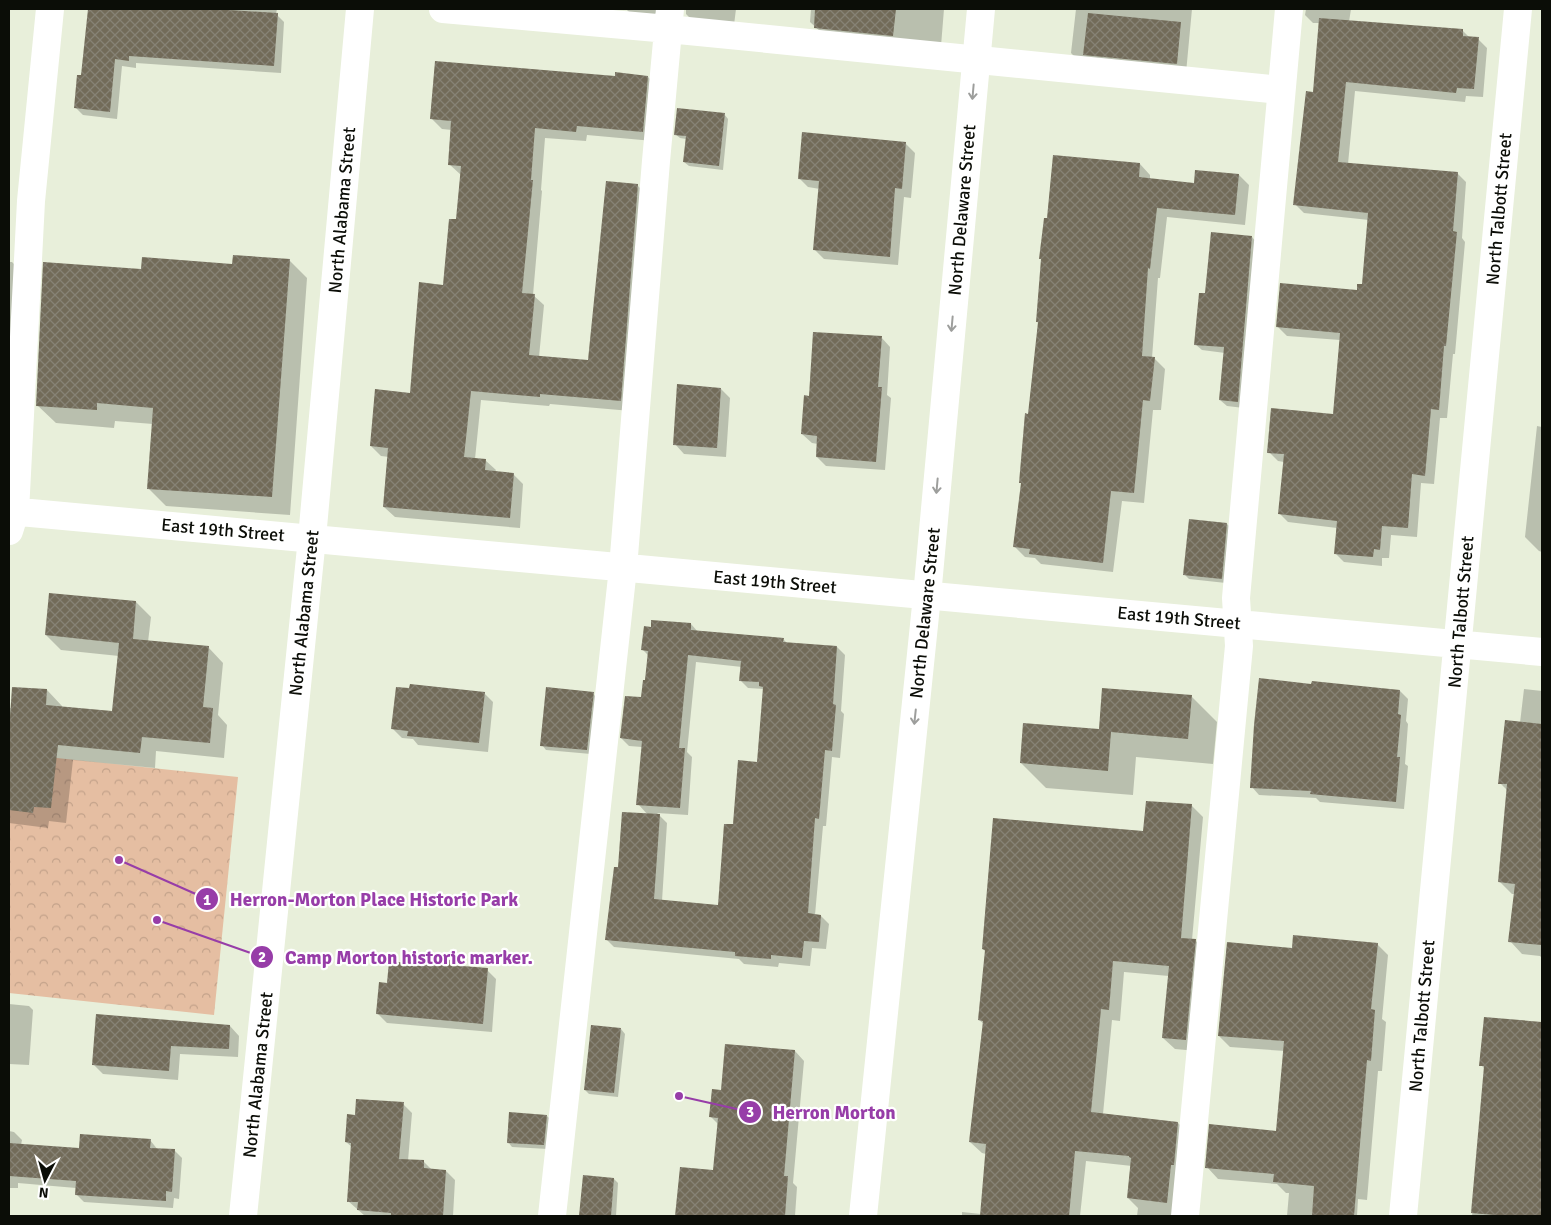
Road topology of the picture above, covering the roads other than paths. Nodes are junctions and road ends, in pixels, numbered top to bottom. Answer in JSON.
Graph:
{"nodes":[{"id":1,"x":50,"y":9,"type":"edge"},
{"id":2,"x":360,"y":9,"type":"edge"},
{"id":3,"x":443,"y":9,"type":"edge"},
{"id":4,"x":981,"y":9,"type":"edge"},
{"id":5,"x":1289,"y":9,"type":"edge"},
{"id":6,"x":1518,"y":9,"type":"edge"},
{"id":7,"x":669,"y":19,"type":"edge"},
{"id":8,"x":976,"y":60,"type":"junction"},
{"id":9,"x":1281,"y":90,"type":"junction"},
{"id":10,"x":11,"y":518,"type":"edge"},
{"id":11,"x":312,"y":538,"type":"junction"},
{"id":12,"x":623,"y":568,"type":"junction"},
{"id":13,"x":927,"y":596,"type":"junction"},
{"id":14,"x":1237,"y":623,"type":"junction"},
{"id":15,"x":1458,"y":644,"type":"junction"},
{"id":16,"x":1542,"y":652,"type":"edge"},
{"id":17,"x":243,"y":1216,"type":"edge"},
{"id":18,"x":552,"y":1216,"type":"edge"},
{"id":19,"x":863,"y":1216,"type":"edge"},
{"id":20,"x":1185,"y":1216,"type":"edge"},
{"id":21,"x":1404,"y":1216,"type":"edge"}],
"edges":[{"from":1,"to":10,"type":"street"},
{"from":2,"to":11,"type":"street","name":"North Alabama Street"},
{"from":3,"to":7,"type":"street"},
{"from":4,"to":8,"type":"street","name":"North Delaware Street"},
{"from":5,"to":9,"type":"street"},
{"from":6,"to":15,"type":"street","name":"North Talbott Street"},
{"from":7,"to":8,"type":"street"},
{"from":7,"to":12,"type":"street"},
{"from":8,"to":9,"type":"street"},
{"from":8,"to":13,"type":"street","name":"North Delaware Street","one_way":true},
{"from":9,"to":14,"type":"street"},
{"from":10,"to":11,"type":"street","name":"East 19th Street"},
{"from":11,"to":12,"type":"street","name":"East 19th Street"},
{"from":11,"to":17,"type":"street","name":"North Alabama Street"},
{"from":12,"to":13,"type":"street","name":"East 19th Street"},
{"from":12,"to":18,"type":"street"},
{"from":13,"to":14,"type":"street","name":"East 19th Street"},
{"from":13,"to":19,"type":"street","name":"North Delaware Street","one_way":true},
{"from":14,"to":15,"type":"street","name":"East 19th Street"},
{"from":14,"to":20,"type":"street"},
{"from":15,"to":16,"type":"street","name":"East 19th Street"},
{"from":15,"to":21,"type":"street","name":"North Talbott Street"}]}
